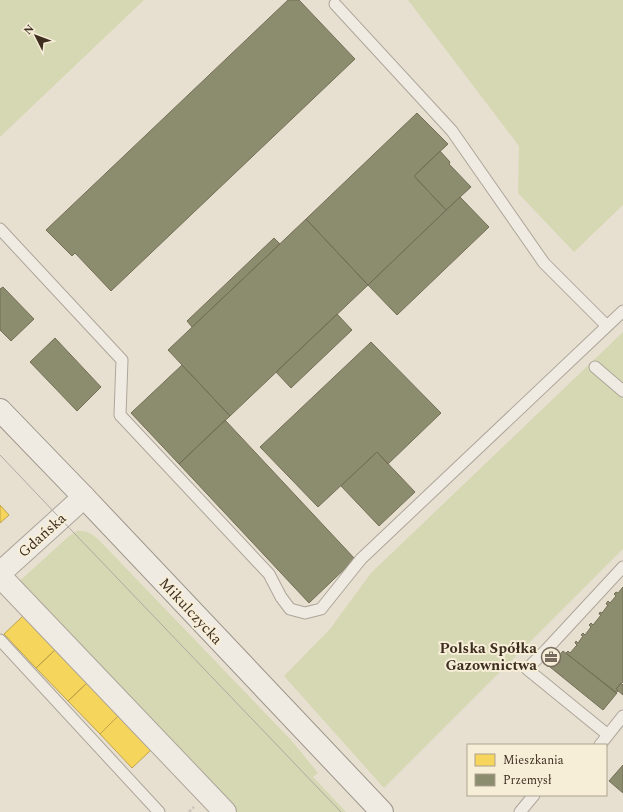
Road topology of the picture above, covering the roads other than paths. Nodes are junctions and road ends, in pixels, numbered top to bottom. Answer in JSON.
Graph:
{"nodes":[{"id":1,"x":335,"y":4,"type":"dead end"},
{"id":2,"x":0,"y":229,"type":"edge"},
{"id":3,"x":623,"y":311,"type":"edge"},
{"id":4,"x":607,"y":326,"type":"junction"},
{"id":5,"x":595,"y":367,"type":"dead end"},
{"id":6,"x":623,"y":391,"type":"edge"},
{"id":7,"x":0,"y":410,"type":"edge"},
{"id":8,"x":84,"y":497,"type":"junction"},
{"id":9,"x":623,"y":567,"type":"edge"},
{"id":10,"x":0,"y":575,"type":"edge"},
{"id":11,"x":0,"y":640,"type":"edge"},
{"id":12,"x":623,"y":716,"type":"edge"},
{"id":13,"x":608,"y":735,"type":"junction"},
{"id":14,"x":601,"y":744,"type":"edge"},
{"id":15,"x":533,"y":796,"type":"edge"},
{"id":16,"x":159,"y":812,"type":"edge"},
{"id":17,"x":225,"y":812,"type":"edge"},
{"id":18,"x":382,"y":812,"type":"edge"},
{"id":19,"x":520,"y":812,"type":"edge"}],
"edges":[{"from":1,"to":4,"type":"lane"},
{"from":2,"to":4,"type":"lane"},
{"from":3,"to":4,"type":"lane"},
{"from":5,"to":6,"type":"lane"},
{"from":7,"to":8,"type":"main road","name":"Mikulczycka"},
{"from":8,"to":10,"type":"main road","name":"Gdańska"},
{"from":8,"to":18,"type":"main road","name":"Mikulczycka"},
{"from":9,"to":13,"type":"lane"},
{"from":10,"to":17,"type":"main road"},
{"from":11,"to":16,"type":"lane"},
{"from":12,"to":13,"type":"lane"},
{"from":13,"to":14,"type":"lane"},
{"from":15,"to":19,"type":"lane"}]}
